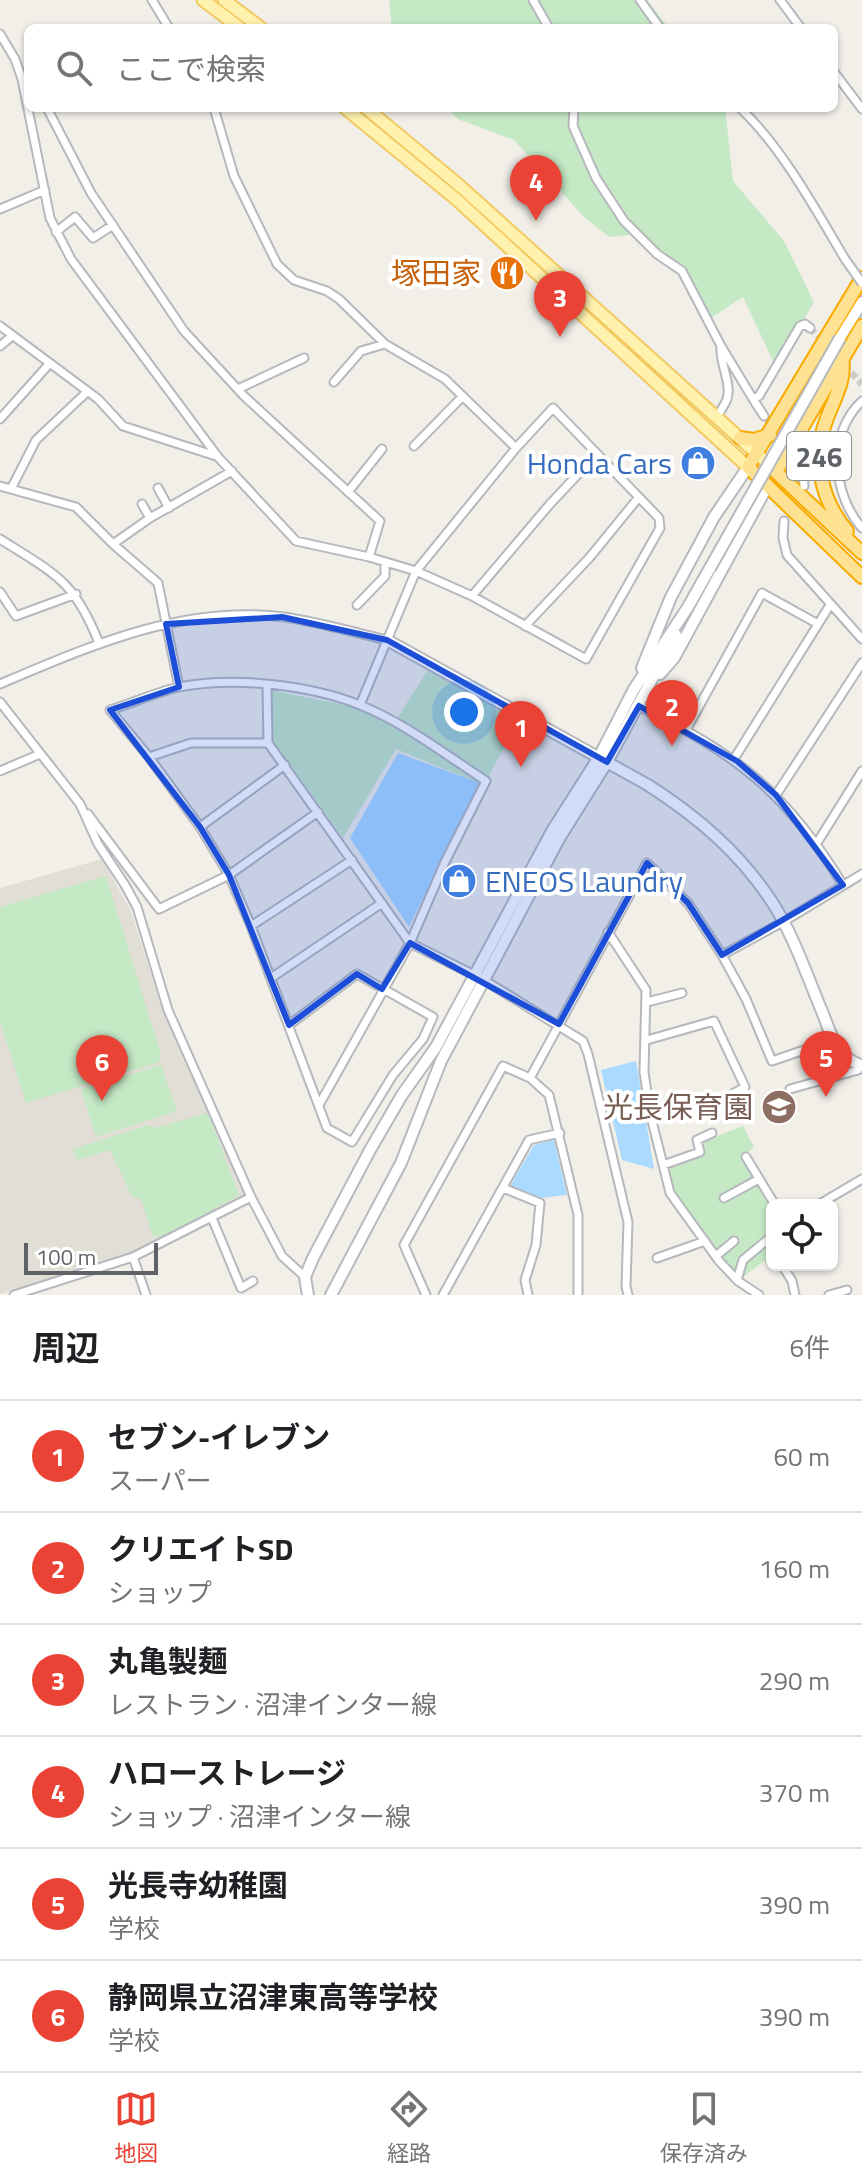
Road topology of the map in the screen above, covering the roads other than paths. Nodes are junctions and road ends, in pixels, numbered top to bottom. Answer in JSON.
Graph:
{"nodes":[{"id":1,"x":152,"y":0,"type":"edge"},
{"id":2,"x":203,"y":0,"type":"edge"},
{"id":3,"x":224,"y":0,"type":"edge"},
{"id":4,"x":533,"y":0,"type":"edge"},
{"id":5,"x":640,"y":0,"type":"edge"},
{"id":6,"x":780,"y":0,"type":"edge"},
{"id":7,"x":167,"y":24,"type":"edge"},
{"id":8,"x":235,"y":24,"type":"edge"},
{"id":9,"x":256,"y":24,"type":"edge"},
{"id":10,"x":547,"y":24,"type":"edge"},
{"id":11,"x":657,"y":24,"type":"edge"},
{"id":12,"x":798,"y":24,"type":"edge"},
{"id":13,"x":0,"y":34,"type":"edge"},
{"id":14,"x":15,"y":59,"type":"junction"},
{"id":15,"x":24,"y":71,"type":"edge"},
{"id":16,"x":838,"y":77,"type":"edge"},
{"id":17,"x":24,"y":89,"type":"edge"},
{"id":18,"x":862,"y":109,"type":"edge"},
{"id":19,"x":29,"y":112,"type":"edge"},
{"id":20,"x":49,"y":112,"type":"edge"},
{"id":21,"x":215,"y":112,"type":"edge"},
{"id":22,"x":350,"y":112,"type":"edge"},
{"id":23,"x":371,"y":112,"type":"edge"},
{"id":24,"x":574,"y":112,"type":"edge"},
{"id":25,"x":744,"y":112,"type":"edge"},
{"id":26,"x":45,"y":190,"type":"junction"},
{"id":27,"x":0,"y":209,"type":"edge"},
{"id":28,"x":113,"y":225,"type":"junction"},
{"id":29,"x":56,"y":232,"type":"junction"},
{"id":30,"x":862,"y":280,"type":"edge"},
{"id":31,"x":862,"y":300,"type":"edge"},
{"id":32,"x":0,"y":326,"type":"edge"},
{"id":33,"x":862,"y":326,"type":"edge"},
{"id":34,"x":810,"y":328,"type":"dead end"},
{"id":35,"x":12,"y":336,"type":"junction"},
{"id":36,"x":385,"y":344,"type":"junction"},
{"id":37,"x":0,"y":346,"type":"edge"},
{"id":38,"x":721,"y":346,"type":"junction"},
{"id":39,"x":304,"y":358,"type":"dead end"},
{"id":40,"x":842,"y":358,"type":"junction"},
{"id":41,"x":50,"y":363,"type":"junction"},
{"id":42,"x":334,"y":382,"type":"dead end"},
{"id":43,"x":238,"y":389,"type":"junction"},
{"id":44,"x":87,"y":392,"type":"junction"},
{"id":45,"x":462,"y":397,"type":"junction"},
{"id":46,"x":753,"y":399,"type":"junction"},
{"id":47,"x":862,"y":401,"type":"edge"},
{"id":48,"x":764,"y":416,"type":"tunnel mouth"},
{"id":49,"x":717,"y":417,"type":"junction"},
{"id":50,"x":0,"y":419,"type":"edge"},
{"id":51,"x":770,"y":435,"type":"junction"},
{"id":52,"x":740,"y":438,"type":"junction"},
{"id":53,"x":414,"y":446,"type":"dead end"},
{"id":54,"x":516,"y":448,"type":"junction"},
{"id":55,"x":382,"y":449,"type":"dead end"},
{"id":56,"x":597,"y":454,"type":"junction"},
{"id":57,"x":756,"y":454,"type":"junction"},
{"id":58,"x":802,"y":456,"type":"tunnel mouth"},
{"id":59,"x":218,"y":457,"type":"junction"},
{"id":60,"x":748,"y":467,"type":"junction"},
{"id":61,"x":232,"y":471,"type":"junction"},
{"id":62,"x":776,"y":472,"type":"junction"},
{"id":63,"x":768,"y":485,"type":"junction"},
{"id":64,"x":0,"y":486,"type":"edge"},
{"id":65,"x":804,"y":486,"type":"dead end"},
{"id":66,"x":158,"y":488,"type":"dead end"},
{"id":67,"x":11,"y":489,"type":"junction"},
{"id":68,"x":348,"y":492,"type":"junction"},
{"id":69,"x":639,"y":497,"type":"junction"},
{"id":70,"x":142,"y":504,"type":"dead end"},
{"id":71,"x":169,"y":508,"type":"junction"},
{"id":72,"x":150,"y":518,"type":"junction"},
{"id":73,"x":784,"y":521,"type":"dead end"},
{"id":74,"x":862,"y":528,"type":"edge"},
{"id":75,"x":0,"y":539,"type":"edge"},
{"id":76,"x":113,"y":544,"type":"junction"},
{"id":77,"x":862,"y":547,"type":"edge"},
{"id":78,"x":862,"y":553,"type":"edge"},
{"id":79,"x":369,"y":557,"type":"junction"},
{"id":80,"x":385,"y":562,"type":"junction"},
{"id":81,"x":416,"y":571,"type":"junction"},
{"id":82,"x":862,"y":577,"type":"edge"},
{"id":83,"x":0,"y":592,"type":"edge"},
{"id":84,"x":76,"y":594,"type":"junction"},
{"id":85,"x":472,"y":596,"type":"junction"},
{"id":86,"x":357,"y":605,"type":"dead end"},
{"id":87,"x":830,"y":605,"type":"junction"},
{"id":88,"x":166,"y":624,"type":"junction"},
{"id":89,"x":818,"y":624,"type":"junction"},
{"id":90,"x":525,"y":626,"type":"junction"},
{"id":91,"x":862,"y":639,"type":"edge"},
{"id":92,"x":387,"y":640,"type":"junction"},
{"id":93,"x":99,"y":643,"type":"junction"},
{"id":94,"x":862,"y":663,"type":"edge"},
{"id":95,"x":0,"y":684,"type":"edge"},
{"id":96,"x":267,"y":685,"type":"junction"},
{"id":97,"x":179,"y":687,"type":"junction"},
{"id":98,"x":638,"y":692,"type":"junction"},
{"id":99,"x":0,"y":702,"type":"edge"},
{"id":100,"x":360,"y":705,"type":"junction"},
{"id":101,"x":639,"y":706,"type":"junction"},
{"id":102,"x":686,"y":730,"type":"junction"},
{"id":103,"x":268,"y":743,"type":"junction"},
{"id":104,"x":40,"y":754,"type":"junction"},
{"id":105,"x":149,"y":757,"type":"junction"},
{"id":106,"x":734,"y":759,"type":"junction"},
{"id":107,"x":603,"y":760,"type":"junction"},
{"id":108,"x":285,"y":765,"type":"junction"},
{"id":109,"x":0,"y":771,"type":"edge"},
{"id":110,"x":862,"y":771,"type":"edge"},
{"id":111,"x":776,"y":795,"type":"junction"},
{"id":112,"x":80,"y":804,"type":"junction"},
{"id":113,"x":318,"y":812,"type":"junction"},
{"id":114,"x":200,"y":827,"type":"junction"},
{"id":115,"x":817,"y":843,"type":"junction"},
{"id":116,"x":352,"y":860,"type":"junction"},
{"id":117,"x":862,"y":874,"type":"edge"},
{"id":118,"x":229,"y":875,"type":"junction"},
{"id":119,"x":843,"y":885,"type":"junction"},
{"id":120,"x":382,"y":903,"type":"junction"},
{"id":121,"x":783,"y":922,"type":"junction"},
{"id":122,"x":251,"y":926,"type":"junction"},
{"id":123,"x":608,"y":932,"type":"junction"},
{"id":124,"x":410,"y":943,"type":"junction"},
{"id":125,"x":722,"y":955,"type":"junction"},
{"id":126,"x":271,"y":978,"type":"junction"},
{"id":127,"x":480,"y":978,"type":"junction"},
{"id":128,"x":382,"y":989,"type":"junction"},
{"id":129,"x":682,"y":993,"type":"dead end"},
{"id":130,"x":647,"y":1002,"type":"junction"},
{"id":131,"x":559,"y":1024,"type":"junction"},
{"id":132,"x":289,"y":1025,"type":"junction"},
{"id":133,"x":647,"y":1040,"type":"junction"},
{"id":134,"x":833,"y":1040,"type":"junction"},
{"id":135,"x":860,"y":1066,"type":"edge"},
{"id":136,"x":530,"y":1078,"type":"junction"},
{"id":137,"x":790,"y":1089,"type":"dead end"},
{"id":138,"x":734,"y":1093,"type":"dead end"},
{"id":139,"x":319,"y":1105,"type":"junction"},
{"id":140,"x":560,"y":1133,"type":"junction"},
{"id":141,"x":712,"y":1133,"type":"dead end"},
{"id":142,"x":746,"y":1157,"type":"dead end"},
{"id":143,"x":663,"y":1165,"type":"junction"},
{"id":144,"x":759,"y":1179,"type":"junction"},
{"id":145,"x":862,"y":1179,"type":"edge"},
{"id":146,"x":503,"y":1188,"type":"junction"},
{"id":147,"x":251,"y":1197,"type":"junction"},
{"id":148,"x":724,"y":1198,"type":"dead end"},
{"id":149,"x":771,"y":1199,"type":"edge"},
{"id":150,"x":828,"y":1199,"type":"edge"},
{"id":151,"x":212,"y":1218,"type":"junction"},
{"id":152,"x":705,"y":1241,"type":"junction"},
{"id":153,"x":734,"y":1241,"type":"dead end"},
{"id":154,"x":766,"y":1241,"type":"edge"},
{"id":155,"x":716,"y":1256,"type":"junction"},
{"id":156,"x":133,"y":1257,"type":"junction"},
{"id":157,"x":657,"y":1258,"type":"dead end"},
{"id":158,"x":786,"y":1271,"type":"edge"},
{"id":159,"x":305,"y":1277,"type":"junction"},
{"id":160,"x":737,"y":1280,"type":"junction"},
{"id":161,"x":253,"y":1281,"type":"dead end"},
{"id":162,"x":847,"y":1290,"type":"dead end"},
{"id":163,"x":16,"y":1295,"type":"edge"},
{"id":164,"x":146,"y":1295,"type":"edge"},
{"id":165,"x":308,"y":1295,"type":"edge"},
{"id":166,"x":317,"y":1295,"type":"edge"},
{"id":167,"x":331,"y":1295,"type":"edge"},
{"id":168,"x":426,"y":1295,"type":"edge"},
{"id":169,"x":443,"y":1295,"type":"edge"},
{"id":170,"x":528,"y":1295,"type":"edge"},
{"id":171,"x":578,"y":1295,"type":"edge"},
{"id":172,"x":628,"y":1295,"type":"edge"},
{"id":173,"x":758,"y":1295,"type":"edge"},
{"id":174,"x":795,"y":1295,"type":"edge"},
{"id":175,"x":829,"y":1295,"type":"edge"}],
"edges":[{"from":1,"to":7,"type":"street"},
{"from":2,"to":8,"type":"main road"},
{"from":3,"to":9,"type":"main road"},
{"from":4,"to":10,"type":"street"},
{"from":5,"to":11,"type":"street"},
{"from":6,"to":12,"type":"street"},
{"from":13,"to":14,"type":"street"},
{"from":14,"to":15,"type":"street"},
{"from":14,"to":17,"type":"street"},
{"from":16,"to":18,"type":"street"},
{"from":19,"to":26,"type":"street"},
{"from":20,"to":28,"type":"street"},
{"from":21,"to":36,"type":"street"},
{"from":22,"to":60,"type":"main road"},
{"from":23,"to":49,"type":"main road"},
{"from":24,"to":38,"type":"street"},
{"from":25,"to":30,"type":"street","bridge":true},
{"from":26,"to":27,"type":"street"},
{"from":26,"to":29,"type":"street"},
{"from":28,"to":29,"type":"street"},
{"from":28,"to":43,"type":"street"},
{"from":29,"to":59,"type":"street"},
{"from":30,"to":51,"type":"highway","number":"246"},
{"from":31,"to":98,"type":"street","bridge":true},
{"from":32,"to":35,"type":"street"},
{"from":33,"to":40,"type":"highway","number":"246"},
{"from":34,"to":46,"type":"street"},
{"from":35,"to":37,"type":"street"},
{"from":35,"to":41,"type":"street"},
{"from":36,"to":42,"type":"street"},
{"from":36,"to":45,"type":"street"},
{"from":38,"to":46,"type":"street"},
{"from":38,"to":49,"type":"street"},
{"from":39,"to":43,"type":"street"},
{"from":40,"to":62,"type":"highway","number":"246"},
{"from":40,"to":77,"type":"highway","number":"246"},
{"from":41,"to":44,"type":"street"},
{"from":41,"to":50,"type":"street"},
{"from":43,"to":68,"type":"street"},
{"from":44,"to":59,"type":"street"},
{"from":44,"to":67,"type":"street"},
{"from":45,"to":53,"type":"street"},
{"from":45,"to":54,"type":"street"},
{"from":46,"to":48,"type":"street"},
{"from":47,"to":74,"type":"street"},
{"from":49,"to":52,"type":"main road"},
{"from":51,"to":52,"type":"highway"},
{"from":51,"to":57,"type":"highway","number":"246"},
{"from":52,"to":57,"type":"main road"},
{"from":54,"to":56,"type":"street"},
{"from":54,"to":81,"type":"street"},
{"from":55,"to":68,"type":"street"},
{"from":56,"to":69,"type":"street"},
{"from":56,"to":85,"type":"street"},
{"from":57,"to":60,"type":"highway","number":"246"},
{"from":57,"to":62,"type":"main road"},
{"from":58,"to":65,"type":"street"},
{"from":59,"to":61,"type":"street"},
{"from":60,"to":63,"type":"highway","number":"246"},
{"from":60,"to":98,"type":"street"},
{"from":61,"to":71,"type":"street"},
{"from":61,"to":79,"type":"street"},
{"from":62,"to":63,"type":"street"},
{"from":62,"to":78,"type":"highway","number":"246"},
{"from":63,"to":82,"type":"highway","number":"246"},
{"from":63,"to":98,"type":"street"},
{"from":64,"to":67,"type":"street"},
{"from":66,"to":71,"type":"street"},
{"from":67,"to":76,"type":"street"},
{"from":68,"to":79,"type":"street"},
{"from":69,"to":90,"type":"street"},
{"from":69,"to":90,"type":"street"},
{"from":70,"to":72,"type":"street"},
{"from":71,"to":72,"type":"street"},
{"from":72,"to":76,"type":"street"},
{"from":73,"to":87,"type":"street"},
{"from":75,"to":84,"type":"street"},
{"from":76,"to":88,"type":"street"},
{"from":79,"to":80,"type":"street"},
{"from":80,"to":81,"type":"street"},
{"from":80,"to":86,"type":"street"},
{"from":81,"to":85,"type":"street"},
{"from":81,"to":92,"type":"street"},
{"from":83,"to":84,"type":"street"},
{"from":84,"to":93,"type":"street"},
{"from":85,"to":90,"type":"street"},
{"from":87,"to":89,"type":"street"},
{"from":87,"to":91,"type":"street"},
{"from":88,"to":92,"type":"street"},
{"from":88,"to":93,"type":"street"},
{"from":88,"to":97,"type":"street"},
{"from":89,"to":102,"type":"street"},
{"from":89,"to":106,"type":"street"},
{"from":92,"to":100,"type":"street"},
{"from":92,"to":107,"type":"street"},
{"from":93,"to":95,"type":"street"},
{"from":94,"to":111,"type":"street"},
{"from":96,"to":97,"type":"street"},
{"from":96,"to":100,"type":"street"},
{"from":96,"to":103,"type":"street"},
{"from":97,"to":105,"type":"street"},
{"from":98,"to":101,"type":"street"},
{"from":98,"to":107,"type":"street"},
{"from":99,"to":104,"type":"street"},
{"from":100,"to":124,"type":"street"},
{"from":101,"to":102,"type":"street"},
{"from":101,"to":107,"type":"street"},
{"from":102,"to":106,"type":"street"},
{"from":103,"to":105,"type":"street"},
{"from":103,"to":108,"type":"street"},
{"from":104,"to":109,"type":"street"},
{"from":104,"to":112,"type":"street"},
{"from":105,"to":114,"type":"street"},
{"from":106,"to":111,"type":"street"},
{"from":107,"to":121,"type":"street"},
{"from":107,"to":127,"type":"street"},
{"from":108,"to":113,"type":"street"},
{"from":108,"to":114,"type":"street"},
{"from":110,"to":115,"type":"street"},
{"from":111,"to":115,"type":"street"},
{"from":112,"to":118,"type":"street"},
{"from":112,"to":147,"type":"street"},
{"from":113,"to":116,"type":"street"},
{"from":113,"to":118,"type":"street"},
{"from":114,"to":118,"type":"street"},
{"from":115,"to":119,"type":"street"},
{"from":116,"to":120,"type":"street"},
{"from":116,"to":122,"type":"street"},
{"from":117,"to":119,"type":"street"},
{"from":118,"to":122,"type":"street"},
{"from":119,"to":121,"type":"street"},
{"from":120,"to":124,"type":"street"},
{"from":120,"to":126,"type":"street"},
{"from":121,"to":125,"type":"street"},
{"from":121,"to":134,"type":"street"},
{"from":122,"to":126,"type":"street"},
{"from":123,"to":125,"type":"street"},
{"from":123,"to":130,"type":"street"},
{"from":123,"to":131,"type":"street"},
{"from":124,"to":127,"type":"street"},
{"from":124,"to":128,"type":"street"},
{"from":125,"to":134,"type":"street"},
{"from":126,"to":132,"type":"street"},
{"from":127,"to":131,"type":"street"},
{"from":127,"to":159,"type":"street"},
{"from":127,"to":167,"type":"street"},
{"from":128,"to":132,"type":"street"},
{"from":128,"to":139,"type":"street"},
{"from":128,"to":139,"type":"street"},
{"from":129,"to":130,"type":"street"},
{"from":130,"to":133,"type":"street"},
{"from":131,"to":136,"type":"street"},
{"from":131,"to":172,"type":"street"},
{"from":132,"to":139,"type":"street"},
{"from":133,"to":138,"type":"street"},
{"from":133,"to":143,"type":"street"},
{"from":134,"to":135,"type":"street"},
{"from":135,"to":137,"type":"street"},
{"from":136,"to":140,"type":"street"},
{"from":136,"to":168,"type":"street"},
{"from":140,"to":146,"type":"street"},
{"from":140,"to":171,"type":"street"},
{"from":141,"to":143,"type":"street"},
{"from":142,"to":144,"type":"street"},
{"from":143,"to":152,"type":"street"},
{"from":144,"to":148,"type":"street"},
{"from":144,"to":149,"type":"street"},
{"from":145,"to":150,"type":"street"},
{"from":146,"to":169,"type":"street"},
{"from":146,"to":170,"type":"street"},
{"from":147,"to":151,"type":"street"},
{"from":147,"to":159,"type":"street"},
{"from":151,"to":156,"type":"street"},
{"from":151,"to":161,"type":"street"},
{"from":152,"to":155,"type":"street"},
{"from":152,"to":157,"type":"street"},
{"from":153,"to":155,"type":"street"},
{"from":154,"to":160,"type":"street"},
{"from":155,"to":160,"type":"street"},
{"from":156,"to":163,"type":"street"},
{"from":156,"to":164,"type":"street"},
{"from":158,"to":174,"type":"street"},
{"from":159,"to":165,"type":"street"},
{"from":159,"to":166,"type":"street"},
{"from":160,"to":173,"type":"street"},
{"from":162,"to":175,"type":"street"}]}
